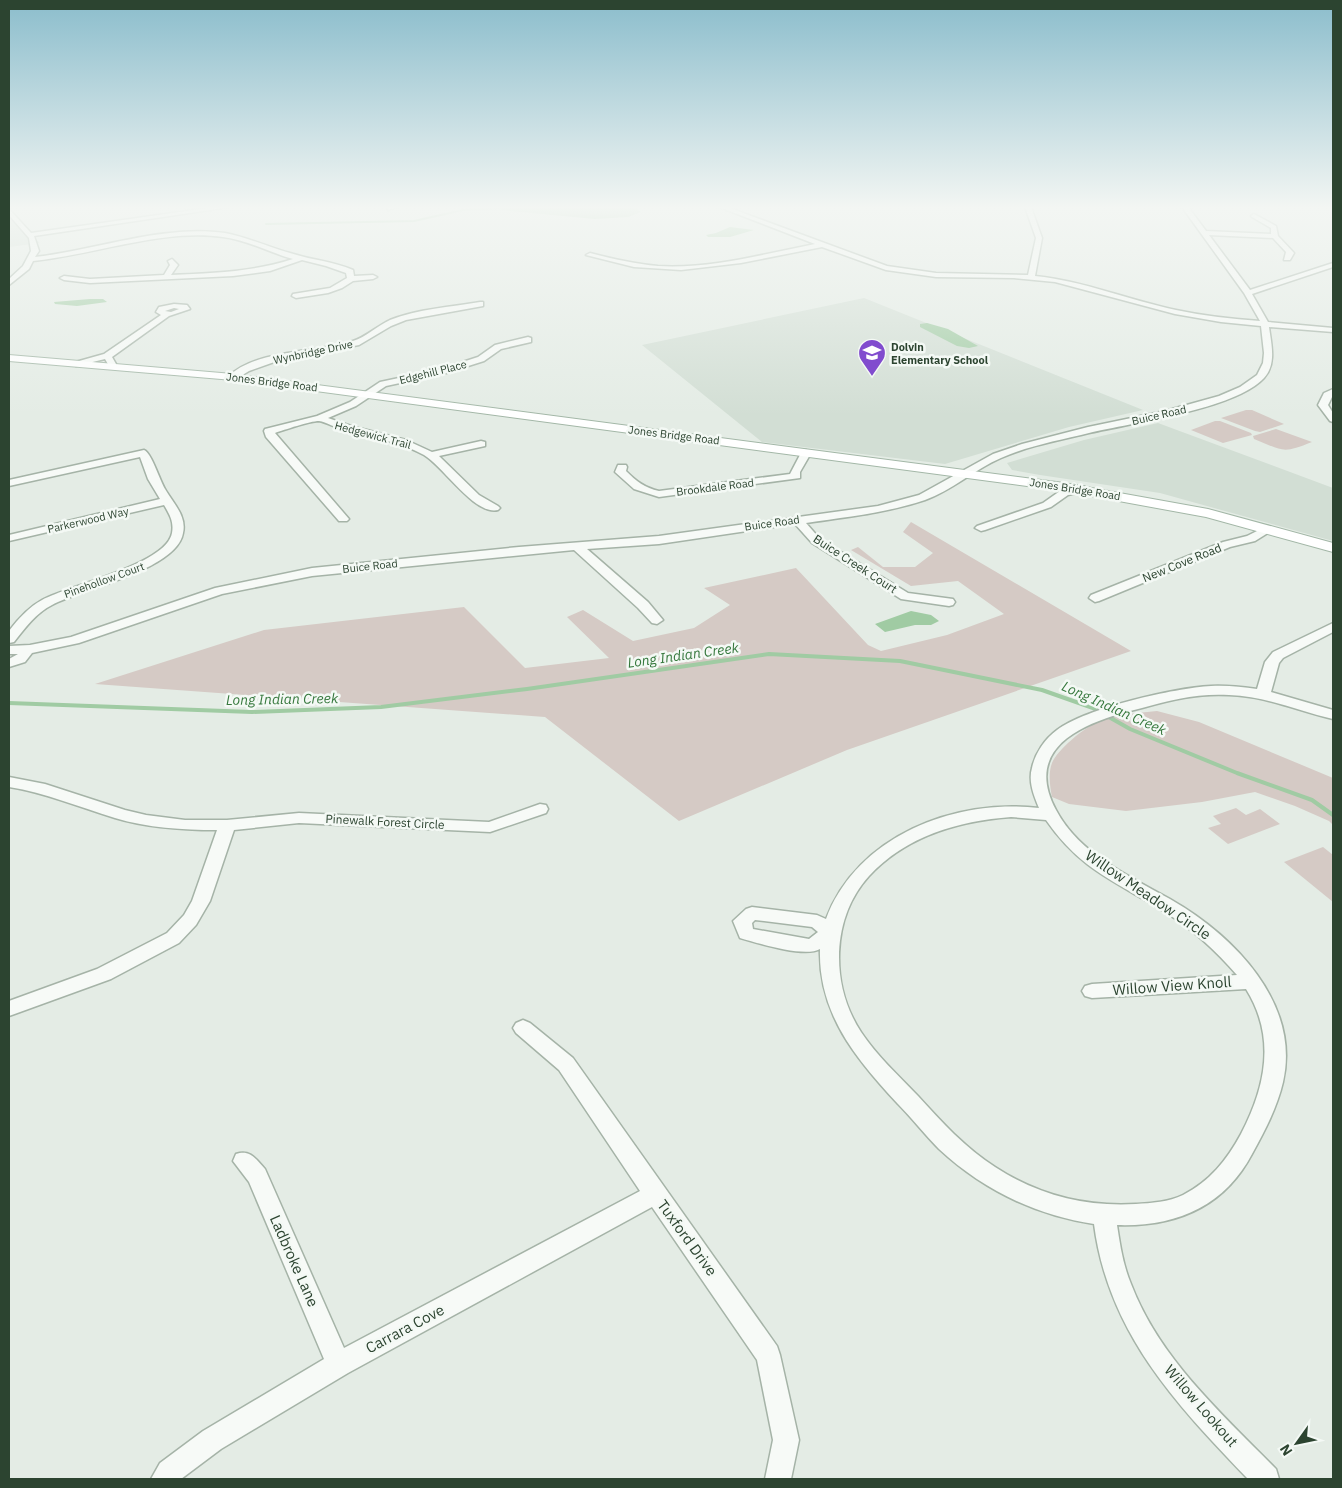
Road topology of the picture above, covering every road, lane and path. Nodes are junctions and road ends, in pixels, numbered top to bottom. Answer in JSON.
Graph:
{"nodes":[{"id":1,"x":159,"y":276,"type":"edge"},
{"id":2,"x":1004,"y":276,"type":"edge"},
{"id":3,"x":1236,"y":276,"type":"edge"},
{"id":4,"x":1298,"y":276,"type":"edge"},
{"id":5,"x":373,"y":277,"type":"dead end"},
{"id":6,"x":1031,"y":277,"type":"joint"},
{"id":7,"x":64,"y":278,"type":"dead end"},
{"id":8,"x":351,"y":278,"type":"joint"},
{"id":9,"x":1248,"y":293,"type":"junction"},
{"id":10,"x":296,"y":296,"type":"dead end"},
{"id":11,"x":480,"y":304,"type":"dead end"},
{"id":12,"x":167,"y":314,"type":"dead end"},
{"id":13,"x":1265,"y":322,"type":"junction"},
{"id":14,"x":1333,"y":328,"type":"edge"},
{"id":15,"x":528,"y":340,"type":"dead end"},
{"id":16,"x":107,"y":356,"type":"junction"},
{"id":17,"x":9,"y":358,"type":"edge"},
{"id":18,"x":76,"y":363,"type":"junction"},
{"id":19,"x":114,"y":366,"type":"junction"},
{"id":20,"x":233,"y":377,"type":"junction"},
{"id":21,"x":1333,"y":392,"type":"edge"},
{"id":22,"x":367,"y":394,"type":"junction"},
{"id":23,"x":320,"y":418,"type":"junction"},
{"id":24,"x":1333,"y":419,"type":"edge"},
{"id":25,"x":481,"y":444,"type":"dead end"},
{"id":26,"x":806,"y":453,"type":"junction"},
{"id":27,"x":431,"y":455,"type":"junction"},
{"id":28,"x":622,"y":467,"type":"dead end"},
{"id":29,"x":913,"y":467,"type":"junction"},
{"id":30,"x":962,"y":473,"type":"junction"},
{"id":31,"x":9,"y":483,"type":"edge"},
{"id":32,"x":1041,"y":484,"type":"junction"},
{"id":33,"x":942,"y":486,"type":"junction"},
{"id":34,"x":1081,"y":489,"type":"junction"},
{"id":35,"x":1058,"y":497,"type":"junction"},
{"id":36,"x":166,"y":501,"type":"junction"},
{"id":37,"x":494,"y":508,"type":"dead end"},
{"id":38,"x":343,"y":519,"type":"dead end"},
{"id":39,"x":797,"y":520,"type":"junction"},
{"id":40,"x":981,"y":528,"type":"dead end"},
{"id":41,"x":1267,"y":528,"type":"junction"},
{"id":42,"x":9,"y":538,"type":"edge"},
{"id":43,"x":577,"y":547,"type":"junction"},
{"id":44,"x":1333,"y":548,"type":"edge"},
{"id":45,"x":1095,"y":598,"type":"dead end"},
{"id":46,"x":949,"y":602,"type":"dead end"},
{"id":47,"x":656,"y":620,"type":"dead end"},
{"id":48,"x":1333,"y":627,"type":"edge"},
{"id":49,"x":14,"y":649,"type":"edge"},
{"id":50,"x":1263,"y":694,"type":"junction"},
{"id":51,"x":1333,"y":715,"type":"edge"},
{"id":52,"x":9,"y":782,"type":"edge"},
{"id":53,"x":540,"y":809,"type":"dead end"},
{"id":54,"x":1050,"y":815,"type":"junction"},
{"id":55,"x":227,"y":825,"type":"junction"},
{"id":56,"x":1252,"y":981,"type":"junction"},
{"id":57,"x":1092,"y":991,"type":"dead end"},
{"id":58,"x":9,"y":1009,"type":"edge"},
{"id":59,"x":522,"y":1028,"type":"dead end"},
{"id":60,"x":244,"y":1161,"type":"dead end"},
{"id":61,"x":655,"y":1194,"type":"junction"},
{"id":62,"x":1104,"y":1216,"type":"junction"},
{"id":63,"x":339,"y":1364,"type":"junction"},
{"id":64,"x":164,"y":1479,"type":"edge"},
{"id":65,"x":778,"y":1479,"type":"edge"},
{"id":66,"x":1266,"y":1479,"type":"edge"}],
"edges":[{"from":1,"to":7,"type":"street"},
{"from":2,"to":6,"type":"street"},
{"from":3,"to":9,"type":"street","name":"Buice Road"},
{"from":4,"to":9,"type":"street"},
{"from":5,"to":8,"type":"street"},
{"from":6,"to":13,"type":"street"},
{"from":8,"to":10,"type":"street"},
{"from":9,"to":13,"type":"street","name":"Buice Road"},
{"from":11,"to":20,"type":"street","name":"Wynbridge Drive"},
{"from":12,"to":16,"type":"street"},
{"from":13,"to":14,"type":"street"},
{"from":13,"to":30,"type":"street","name":"Buice Road"},
{"from":15,"to":22,"type":"street","name":"Edgehill Place"},
{"from":16,"to":18,"type":"street"},
{"from":16,"to":19,"type":"street"},
{"from":17,"to":18,"type":"main road","name":"Jones Bridge Road"},
{"from":18,"to":19,"type":"main road","name":"Jones Bridge Road"},
{"from":19,"to":20,"type":"main road","name":"Jones Bridge Road"},
{"from":20,"to":22,"type":"main road","name":"Jones Bridge Road"},
{"from":21,"to":24,"type":"street"},
{"from":22,"to":23,"type":"street","name":"Edgehill Place"},
{"from":22,"to":26,"type":"main road","name":"Jones Bridge Road"},
{"from":23,"to":27,"type":"street","name":"Hedgewick Trail"},
{"from":23,"to":38,"type":"street","name":"Edgehill Place"},
{"from":25,"to":27,"type":"street"},
{"from":26,"to":28,"type":"street","name":"Brookdale Road"},
{"from":26,"to":29,"type":"main road","name":"Jones Bridge Road"},
{"from":27,"to":37,"type":"street","name":"Hedgewick Trail"},
{"from":29,"to":30,"type":"main road","name":"Jones Bridge Road"},
{"from":29,"to":33,"type":"main road"},
{"from":30,"to":32,"type":"main road","name":"Jones Bridge Road"},
{"from":30,"to":33,"type":"street","name":"Buice Road"},
{"from":31,"to":36,"type":"street","name":"Pinehollow Court"},
{"from":32,"to":34,"type":"main road","name":"Jones Bridge Road"},
{"from":32,"to":35,"type":"street"},
{"from":33,"to":39,"type":"street","name":"Buice Road"},
{"from":34,"to":35,"type":"street"},
{"from":34,"to":41,"type":"main road","name":"Jones Bridge Road"},
{"from":35,"to":40,"type":"street"},
{"from":36,"to":42,"type":"street","name":"Parkerwood Way"},
{"from":36,"to":49,"type":"street","name":"Pinehollow Court"},
{"from":39,"to":43,"type":"street","name":"Buice Road"},
{"from":39,"to":46,"type":"street","name":"Buice Creek Court"},
{"from":41,"to":44,"type":"main road","name":"Jones Bridge Road"},
{"from":41,"to":45,"type":"street","name":"New Cove Road"},
{"from":43,"to":47,"type":"street"},
{"from":43,"to":49,"type":"street","name":"Buice Road"},
{"from":48,"to":50,"type":"street"},
{"from":50,"to":51,"type":"street","name":"Willow Meadow Circle"},
{"from":50,"to":54,"type":"street","name":"Willow Meadow Circle"},
{"from":52,"to":55,"type":"street","name":"Pinewalk Forest Circle"},
{"from":53,"to":55,"type":"street","name":"Pinewalk Forest Circle"},
{"from":54,"to":56,"type":"street","name":"Willow Meadow Circle"},
{"from":54,"to":62,"type":"street","name":"Willow Meadow Circle"},
{"from":55,"to":58,"type":"street"},
{"from":56,"to":57,"type":"street","name":"Willow View Knoll"},
{"from":56,"to":62,"type":"street","name":"Willow Meadow Circle"},
{"from":59,"to":61,"type":"street","name":"Tuxford Drive"},
{"from":60,"to":63,"type":"street","name":"Ladbroke Lane"},
{"from":61,"to":63,"type":"street","name":"Carrara Cove"},
{"from":61,"to":65,"type":"street","name":"Tuxford Drive"},
{"from":62,"to":66,"type":"street","name":"Willow Lookout"},
{"from":63,"to":64,"type":"street","name":"Carrara Cove"}]}
